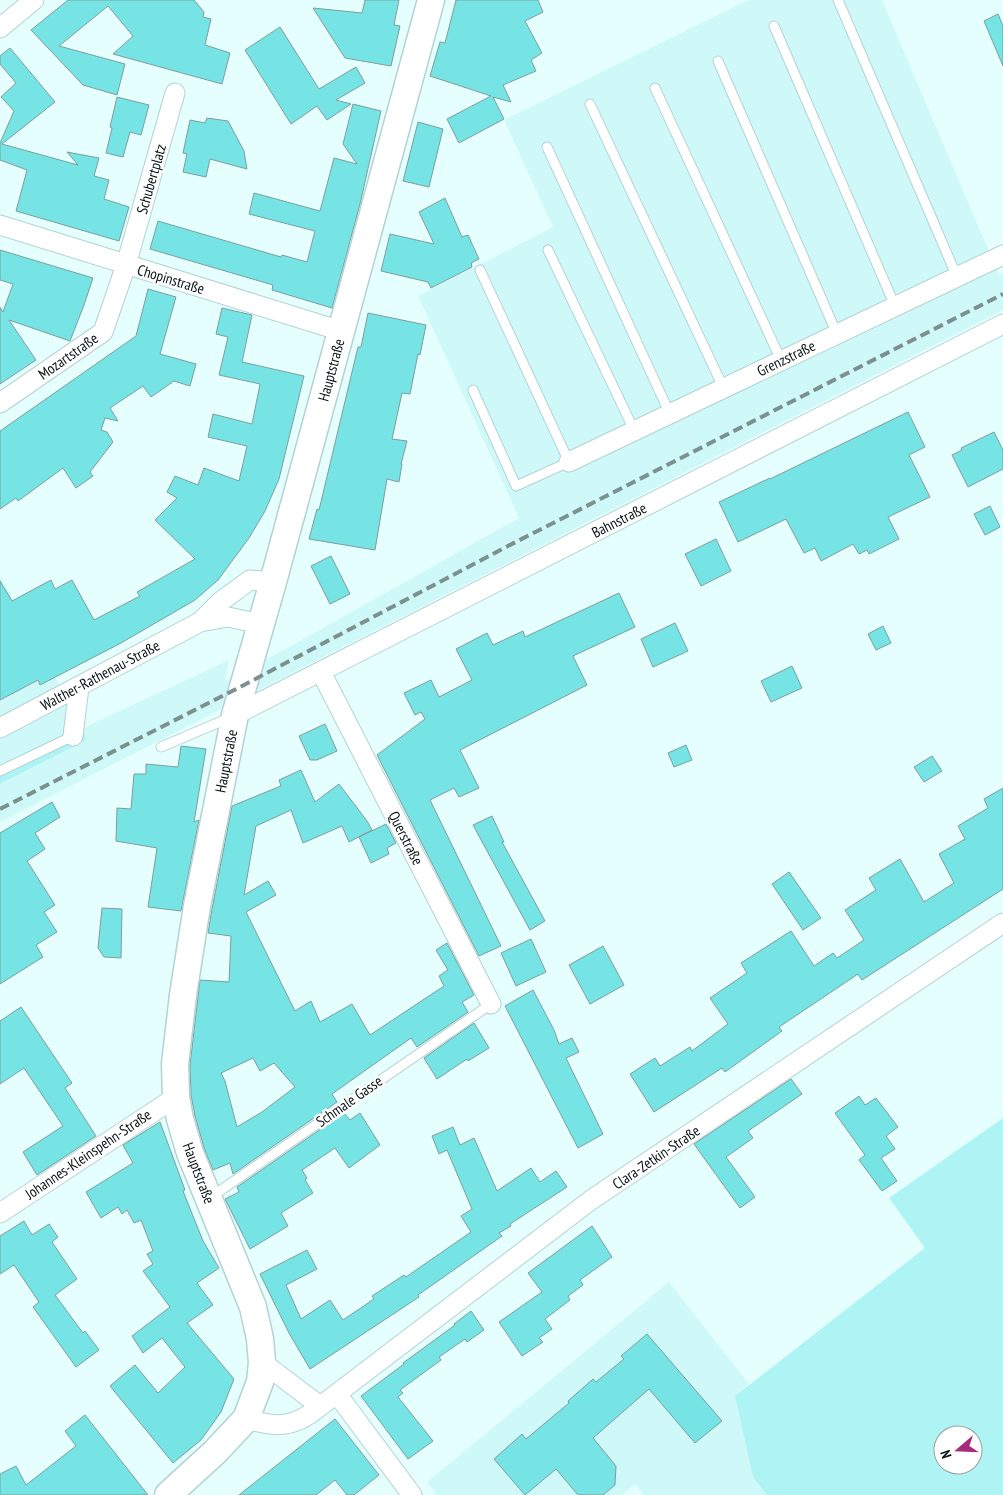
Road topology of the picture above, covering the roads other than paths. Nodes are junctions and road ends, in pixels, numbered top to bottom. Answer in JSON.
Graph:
{"nodes":[{"id":1,"x":34,"y":0,"type":"edge"},
{"id":2,"x":431,"y":0,"type":"edge"},
{"id":3,"x":838,"y":0,"type":"edge"},
{"id":4,"x":774,"y":26,"type":"dead end"},
{"id":5,"x":0,"y":28,"type":"edge"},
{"id":6,"x":718,"y":61,"type":"dead end"},
{"id":7,"x":655,"y":88,"type":"dead end"},
{"id":8,"x":175,"y":93,"type":"dead end"},
{"id":9,"x":590,"y":104,"type":"dead end"},
{"id":10,"x":547,"y":147,"type":"dead end"},
{"id":11,"x":0,"y":225,"type":"edge"},
{"id":12,"x":548,"y":250,"type":"dead end"},
{"id":13,"x":1003,"y":255,"type":"edge"},
{"id":14,"x":126,"y":265,"type":"junction"},
{"id":15,"x":480,"y":270,"type":"dead end"},
{"id":16,"x":957,"y":278,"type":"junction"},
{"id":17,"x":895,"y":306,"type":"junction"},
{"id":18,"x":1003,"y":324,"type":"edge"},
{"id":19,"x":341,"y":331,"type":"junction"},
{"id":20,"x":836,"y":334,"type":"junction"},
{"id":21,"x":781,"y":360,"type":"junction"},
{"id":22,"x":724,"y":389,"type":"junction"},
{"id":23,"x":473,"y":390,"type":"dead end"},
{"id":24,"x":0,"y":403,"type":"edge"},
{"id":25,"x":670,"y":415,"type":"junction"},
{"id":26,"x":634,"y":430,"type":"junction"},
{"id":27,"x":569,"y":462,"type":"junction"},
{"id":28,"x":273,"y":582,"type":"junction"},
{"id":29,"x":200,"y":622,"type":"junction"},
{"id":30,"x":261,"y":624,"type":"junction"},
{"id":31,"x":321,"y":672,"type":"junction"},
{"id":32,"x":79,"y":687,"type":"junction"},
{"id":33,"x":236,"y":715,"type":"junction"},
{"id":34,"x":0,"y":728,"type":"edge"},
{"id":35,"x":73,"y":736,"type":"joint"},
{"id":36,"x":161,"y":747,"type":"dead end"},
{"id":37,"x":0,"y":771,"type":"edge"},
{"id":38,"x":1003,"y":924,"type":"edge"},
{"id":39,"x":490,"y":1004,"type":"joint"},
{"id":40,"x":176,"y":1096,"type":"junction"},
{"id":41,"x":208,"y":1199,"type":"junction"},
{"id":42,"x":0,"y":1213,"type":"edge"},
{"id":43,"x":262,"y":1362,"type":"junction"},
{"id":44,"x":337,"y":1394,"type":"junction"},
{"id":45,"x":320,"y":1406,"type":"junction"},
{"id":46,"x":246,"y":1419,"type":"junction"},
{"id":47,"x":168,"y":1495,"type":"edge"},
{"id":48,"x":412,"y":1495,"type":"edge"}],
"edges":[{"from":1,"to":5,"type":"street"},
{"from":2,"to":19,"type":"street","name":"Hauptstraße"},
{"from":3,"to":16,"type":"lane"},
{"from":4,"to":17,"type":"lane"},
{"from":6,"to":20,"type":"lane"},
{"from":7,"to":21,"type":"lane"},
{"from":8,"to":14,"type":"street","name":"Schubertplatz"},
{"from":9,"to":22,"type":"lane"},
{"from":10,"to":25,"type":"lane"},
{"from":11,"to":14,"type":"street","name":"Chopinstraße"},
{"from":12,"to":26,"type":"lane"},
{"from":13,"to":16,"type":"street","name":"Grenzstraße"},
{"from":14,"to":19,"type":"street","name":"Chopinstraße"},
{"from":14,"to":24,"type":"street","name":"Mozartstraße"},
{"from":15,"to":27,"type":"lane"},
{"from":16,"to":17,"type":"street","name":"Grenzstraße"},
{"from":17,"to":20,"type":"street","name":"Grenzstraße"},
{"from":18,"to":31,"type":"street","name":"Bahnstraße"},
{"from":19,"to":28,"type":"street","name":"Hauptstraße"},
{"from":20,"to":21,"type":"street","name":"Grenzstraße"},
{"from":21,"to":22,"type":"street","name":"Grenzstraße"},
{"from":22,"to":25,"type":"street","name":"Grenzstraße"},
{"from":23,"to":27,"type":"lane"},
{"from":25,"to":26,"type":"street","name":"Grenzstraße"},
{"from":26,"to":27,"type":"street","name":"Grenzstraße"},
{"from":28,"to":29,"type":"street","name":"Walther-Rathenau-Straße"},
{"from":28,"to":30,"type":"street","name":"Hauptstraße"},
{"from":29,"to":30,"type":"street","name":"Walther-Rathenau-Straße"},
{"from":29,"to":32,"type":"street","name":"Walther-Rathenau-Straße"},
{"from":30,"to":33,"type":"street","name":"Hauptstraße"},
{"from":31,"to":33,"type":"street","name":"Bahnstraße"},
{"from":31,"to":39,"type":"street","name":"Querstraße"},
{"from":32,"to":34,"type":"street","name":"Walther-Rathenau-Straße"},
{"from":32,"to":35,"type":"street"},
{"from":33,"to":36,"type":"lane"},
{"from":33,"to":40,"type":"street","name":"Hauptstraße"},
{"from":35,"to":37,"type":"lane"},
{"from":38,"to":44,"type":"street","name":"Clara-Zetkin-Straße"},
{"from":39,"to":41,"type":"lane","name":"Schmale Gasse"},
{"from":40,"to":41,"type":"street","name":"Hauptstraße"},
{"from":40,"to":42,"type":"street","name":"Johannes-Kleinspehn-Straße"},
{"from":41,"to":43,"type":"street","name":"Hauptstraße"},
{"from":43,"to":45,"type":"street"},
{"from":43,"to":46,"type":"street","name":"Hauptstraße"},
{"from":44,"to":45,"type":"street","name":"Clara-Zetkin-Straße"},
{"from":44,"to":48,"type":"street"},
{"from":45,"to":46,"type":"street","name":"Clara-Zetkin-Straße"},
{"from":46,"to":47,"type":"street","name":"Hauptstraße"}]}
